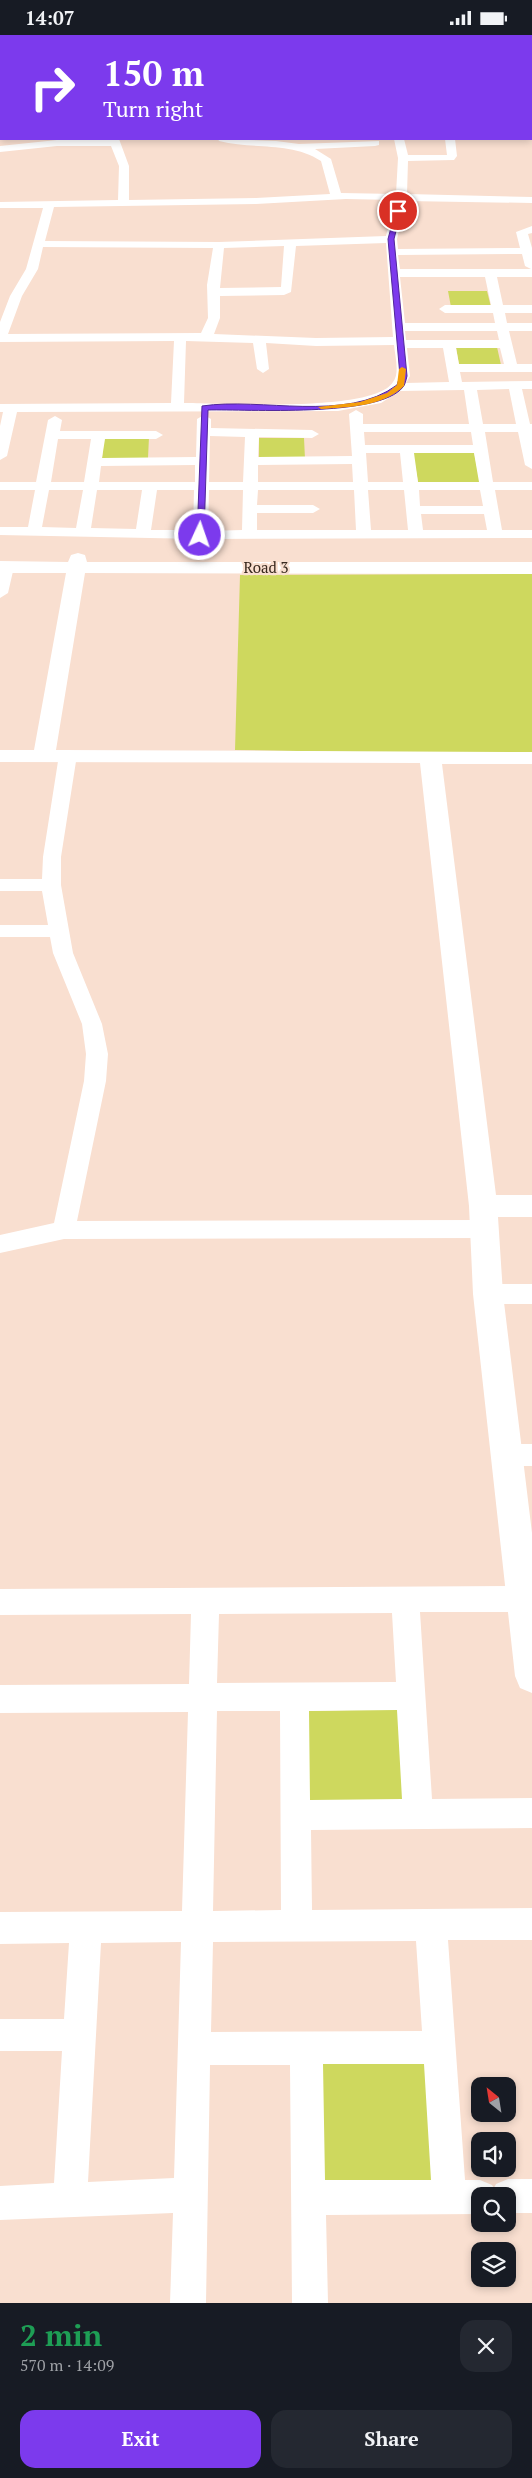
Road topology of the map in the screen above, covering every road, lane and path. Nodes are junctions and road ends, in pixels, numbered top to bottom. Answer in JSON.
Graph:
{"nodes":[{"id":1,"x":228,"y":140,"type":"edge"},
{"id":2,"x":400,"y":140,"type":"edge"},
{"id":3,"x":450,"y":140,"type":"edge"},
{"id":4,"x":115,"y":141,"type":"edge"},
{"id":5,"x":375,"y":143,"type":"dead end"},
{"id":6,"x":298,"y":146,"type":"junction"},
{"id":7,"x":0,"y":149,"type":"edge"},
{"id":8,"x":402,"y":158,"type":"junction"},
{"id":9,"x":336,"y":196,"type":"junction"},
{"id":10,"x":401,"y":197,"type":"junction"},
{"id":11,"x":532,"y":200,"type":"edge"},
{"id":12,"x":49,"y":204,"type":"junction"},
{"id":13,"x":123,"y":204,"type":"junction"},
{"id":14,"x":0,"y":205,"type":"edge"},
{"id":15,"x":394,"y":241,"type":"junction"},
{"id":16,"x":290,"y":243,"type":"junction"},
{"id":17,"x":39,"y":244,"type":"junction"},
{"id":18,"x":527,"y":244,"type":"edge"},
{"id":19,"x":220,"y":245,"type":"junction"},
{"id":20,"x":532,"y":272,"type":"edge"},
{"id":21,"x":393,"y":273,"type":"junction"},
{"id":22,"x":490,"y":273,"type":"junction"},
{"id":23,"x":213,"y":292,"type":"junction"},
{"id":24,"x":442,"y":295,"type":"dead end"},
{"id":25,"x":13,"y":306,"type":"junction"},
{"id":26,"x":0,"y":307,"type":"edge"},
{"id":27,"x":445,"y":309,"type":"junction"},
{"id":28,"x":497,"y":309,"type":"junction"},
{"id":29,"x":532,"y":309,"type":"edge"},
{"id":30,"x":398,"y":327,"type":"junction"},
{"id":31,"x":448,"y":327,"type":"junction"},
{"id":32,"x":502,"y":327,"type":"junction"},
{"id":33,"x":532,"y":327,"type":"edge"},
{"id":34,"x":204,"y":337,"type":"junction"},
{"id":35,"x":0,"y":338,"type":"edge"},
{"id":36,"x":180,"y":338,"type":"junction"},
{"id":37,"x":259,"y":340,"type":"junction"},
{"id":38,"x":399,"y":343,"type":"junction"},
{"id":39,"x":449,"y":344,"type":"junction"},
{"id":40,"x":506,"y":345,"type":"junction"},
{"id":41,"x":453,"y":368,"type":"junction"},
{"id":42,"x":511,"y":368,"type":"junction"},
{"id":43,"x":532,"y":368,"type":"edge"},
{"id":44,"x":263,"y":369,"type":"dead end"},
{"id":45,"x":532,"y":385,"type":"edge"},
{"id":46,"x":515,"y":386,"type":"junction"},
{"id":47,"x":398,"y":387,"type":"junction"},
{"id":48,"x":463,"y":387,"type":"junction"},
{"id":49,"x":356,"y":405,"type":"junction"},
{"id":50,"x":205,"y":407,"type":"junction"},
{"id":51,"x":311,"y":407,"type":"junction"},
{"id":52,"x":6,"y":408,"type":"edge"},
{"id":53,"x":58,"y":408,"type":"junction"},
{"id":54,"x":158,"y":408,"type":"junction"},
{"id":55,"x":177,"y":408,"type":"junction"},
{"id":56,"x":357,"y":428,"type":"junction"},
{"id":57,"x":477,"y":428,"type":"junction"},
{"id":58,"x":528,"y":428,"type":"edge"},
{"id":59,"x":203,"y":432,"type":"junction"},
{"id":60,"x":252,"y":433,"type":"junction"},
{"id":61,"x":312,"y":434,"type":"junction"},
{"id":62,"x":52,"y":435,"type":"junction"},
{"id":63,"x":99,"y":435,"type":"junction"},
{"id":64,"x":156,"y":435,"type":"junction"},
{"id":65,"x":407,"y":449,"type":"junction"},
{"id":66,"x":481,"y":449,"type":"junction"},
{"id":67,"x":359,"y":455,"type":"junction"},
{"id":68,"x":0,"y":456,"type":"edge"},
{"id":69,"x":155,"y":461,"type":"junction"},
{"id":70,"x":203,"y":461,"type":"junction"},
{"id":71,"x":252,"y":461,"type":"junction"},
{"id":72,"x":314,"y":461,"type":"junction"},
{"id":73,"x":96,"y":462,"type":"junction"},
{"id":74,"x":532,"y":465,"type":"edge"},
{"id":75,"x":0,"y":486,"type":"edge"},
{"id":76,"x":42,"y":486,"type":"junction"},
{"id":77,"x":92,"y":486,"type":"junction"},
{"id":78,"x":150,"y":486,"type":"junction"},
{"id":79,"x":202,"y":486,"type":"junction"},
{"id":80,"x":250,"y":486,"type":"junction"},
{"id":81,"x":312,"y":486,"type":"junction"},
{"id":82,"x":361,"y":486,"type":"junction"},
{"id":83,"x":411,"y":486,"type":"junction"},
{"id":84,"x":487,"y":486,"type":"junction"},
{"id":85,"x":532,"y":486,"type":"edge"},
{"id":86,"x":250,"y":509,"type":"junction"},
{"id":87,"x":313,"y":509,"type":"junction"},
{"id":88,"x":414,"y":510,"type":"junction"},
{"id":89,"x":491,"y":510,"type":"junction"},
{"id":90,"x":0,"y":531,"type":"edge"},
{"id":91,"x":34,"y":532,"type":"junction"},
{"id":92,"x":84,"y":533,"type":"junction"},
{"id":93,"x":143,"y":534,"type":"junction"},
{"id":94,"x":416,"y":534,"type":"junction"},
{"id":95,"x":495,"y":534,"type":"junction"},
{"id":96,"x":532,"y":534,"type":"edge"},
{"id":97,"x":200,"y":535,"type":"junction"},
{"id":98,"x":249,"y":535,"type":"junction"},
{"id":99,"x":313,"y":535,"type":"junction"},
{"id":100,"x":364,"y":535,"type":"junction"},
{"id":101,"x":532,"y":559,"type":"edge"},
{"id":102,"x":77,"y":563,"type":"junction"},
{"id":103,"x":2,"y":564,"type":"edge"},
{"id":104,"x":532,"y":568,"type":"edge"},
{"id":105,"x":0,"y":593,"type":"edge"},
{"id":106,"x":56,"y":755,"type":"junction"},
{"id":107,"x":0,"y":756,"type":"edge"},
{"id":108,"x":430,"y":757,"type":"junction"},
{"id":109,"x":532,"y":758,"type":"edge"},
{"id":110,"x":0,"y":885,"type":"edge"},
{"id":111,"x":51,"y":885,"type":"junction"},
{"id":112,"x":0,"y":931,"type":"edge"},
{"id":113,"x":59,"y":931,"type":"junction"},
{"id":114,"x":532,"y":1206,"type":"edge"},
{"id":115,"x":483,"y":1217,"type":"junction"},
{"id":116,"x":64,"y":1230,"type":"junction"},
{"id":117,"x":0,"y":1244,"type":"edge"},
{"id":118,"x":488,"y":1294,"type":"junction"},
{"id":119,"x":532,"y":1294,"type":"edge"},
{"id":120,"x":519,"y":1455,"type":"edge"},
{"id":121,"x":524,"y":1540,"type":"edge"},
{"id":122,"x":523,"y":1599,"type":"junction"},
{"id":123,"x":405,"y":1600,"type":"junction"},
{"id":124,"x":205,"y":1601,"type":"junction"},
{"id":125,"x":0,"y":1602,"type":"edge"},
{"id":126,"x":532,"y":1676,"type":"edge"},
{"id":127,"x":411,"y":1696,"type":"junction"},
{"id":128,"x":202,"y":1697,"type":"junction"},
{"id":129,"x":294,"y":1697,"type":"junction"},
{"id":130,"x":0,"y":1699,"type":"edge"},
{"id":131,"x":532,"y":1813,"type":"edge"},
{"id":132,"x":418,"y":1814,"type":"junction"},
{"id":133,"x":296,"y":1815,"type":"junction"},
{"id":134,"x":532,"y":1924,"type":"edge"},
{"id":135,"x":297,"y":1925,"type":"junction"},
{"id":136,"x":431,"y":1925,"type":"junction"},
{"id":137,"x":197,"y":1926,"type":"junction"},
{"id":138,"x":86,"y":1927,"type":"junction"},
{"id":139,"x":0,"y":1928,"type":"edge"},
{"id":140,"x":0,"y":2035,"type":"edge"},
{"id":141,"x":80,"y":2035,"type":"junction"},
{"id":142,"x":439,"y":2047,"type":"junction"},
{"id":143,"x":306,"y":2048,"type":"junction"},
{"id":144,"x":194,"y":2049,"type":"junction"},
{"id":145,"x":190,"y":2195,"type":"junction"},
{"id":146,"x":516,"y":2196,"type":"edge"},
{"id":147,"x":532,"y":2196,"type":"edge"},
{"id":148,"x":464,"y":2197,"type":"edge"},
{"id":149,"x":308,"y":2198,"type":"junction"},
{"id":150,"x":70,"y":2201,"type":"junction"},
{"id":151,"x":0,"y":2203,"type":"edge"},
{"id":152,"x":188,"y":2303,"type":"edge"},
{"id":153,"x":310,"y":2303,"type":"edge"}],
"edges":[{"from":1,"to":6,"type":"street"},
{"from":2,"to":8,"type":"street"},
{"from":3,"to":8,"type":"street"},
{"from":4,"to":7,"type":"street"},
{"from":4,"to":13,"type":"street"},
{"from":5,"to":6,"type":"street"},
{"from":6,"to":9,"type":"street"},
{"from":8,"to":10,"type":"street"},
{"from":9,"to":10,"type":"street"},
{"from":9,"to":13,"type":"street"},
{"from":10,"to":11,"type":"street"},
{"from":10,"to":15,"type":"street"},
{"from":12,"to":13,"type":"street"},
{"from":12,"to":14,"type":"street"},
{"from":12,"to":17,"type":"street"},
{"from":15,"to":16,"type":"street"},
{"from":15,"to":18,"type":"street"},
{"from":15,"to":21,"type":"street"},
{"from":16,"to":19,"type":"street"},
{"from":16,"to":23,"type":"street"},
{"from":17,"to":19,"type":"street"},
{"from":17,"to":25,"type":"street"},
{"from":18,"to":20,"type":"street"},
{"from":19,"to":23,"type":"street"},
{"from":20,"to":22,"type":"street"},
{"from":21,"to":22,"type":"street"},
{"from":21,"to":30,"type":"street"},
{"from":22,"to":28,"type":"street"},
{"from":23,"to":34,"type":"street"},
{"from":24,"to":27,"type":"street"},
{"from":25,"to":26,"type":"street"},
{"from":25,"to":35,"type":"street"},
{"from":27,"to":28,"type":"street"},
{"from":27,"to":31,"type":"street"},
{"from":28,"to":29,"type":"street"},
{"from":28,"to":32,"type":"street"},
{"from":30,"to":31,"type":"street"},
{"from":30,"to":38,"type":"street"},
{"from":31,"to":32,"type":"street"},
{"from":32,"to":33,"type":"street"},
{"from":32,"to":40,"type":"street"},
{"from":34,"to":36,"type":"street"},
{"from":34,"to":37,"type":"street"},
{"from":35,"to":36,"type":"street"},
{"from":36,"to":55,"type":"street"},
{"from":37,"to":38,"type":"street"},
{"from":37,"to":44,"type":"street"},
{"from":38,"to":39,"type":"street"},
{"from":38,"to":47,"type":"street"},
{"from":39,"to":40,"type":"street"},
{"from":39,"to":41,"type":"street"},
{"from":40,"to":42,"type":"street"},
{"from":41,"to":42,"type":"street"},
{"from":41,"to":48,"type":"street"},
{"from":42,"to":43,"type":"street"},
{"from":45,"to":46,"type":"street"},
{"from":46,"to":48,"type":"street"},
{"from":46,"to":58,"type":"street"},
{"from":47,"to":48,"type":"street"},
{"from":47,"to":49,"type":"street"},
{"from":48,"to":57,"type":"street"},
{"from":49,"to":51,"type":"street"},
{"from":49,"to":56,"type":"street"},
{"from":50,"to":51,"type":"street"},
{"from":50,"to":55,"type":"street"},
{"from":50,"to":59,"type":"street"},
{"from":51,"to":61,"type":"street"},
{"from":52,"to":53,"type":"street"},
{"from":52,"to":68,"type":"street"},
{"from":53,"to":54,"type":"street"},
{"from":53,"to":62,"type":"street"},
{"from":54,"to":55,"type":"street"},
{"from":54,"to":64,"type":"street"},
{"from":56,"to":57,"type":"street"},
{"from":56,"to":67,"type":"street"},
{"from":57,"to":58,"type":"street"},
{"from":57,"to":66,"type":"street"},
{"from":58,"to":74,"type":"street"},
{"from":59,"to":60,"type":"street"},
{"from":59,"to":70,"type":"street"},
{"from":60,"to":61,"type":"street"},
{"from":60,"to":71,"type":"street"},
{"from":61,"to":72,"type":"street"},
{"from":62,"to":63,"type":"street"},
{"from":62,"to":76,"type":"street"},
{"from":63,"to":64,"type":"street"},
{"from":63,"to":73,"type":"street"},
{"from":64,"to":69,"type":"street"},
{"from":65,"to":66,"type":"street"},
{"from":65,"to":67,"type":"street"},
{"from":65,"to":83,"type":"street"},
{"from":66,"to":84,"type":"street"},
{"from":67,"to":72,"type":"street"},
{"from":67,"to":82,"type":"street"},
{"from":69,"to":70,"type":"street"},
{"from":69,"to":73,"type":"street"},
{"from":70,"to":79,"type":"street"},
{"from":71,"to":72,"type":"street"},
{"from":71,"to":80,"type":"street"},
{"from":73,"to":77,"type":"street"},
{"from":75,"to":76,"type":"street"},
{"from":76,"to":77,"type":"street"},
{"from":76,"to":91,"type":"street"},
{"from":77,"to":78,"type":"street"},
{"from":77,"to":92,"type":"street"},
{"from":78,"to":79,"type":"street"},
{"from":78,"to":93,"type":"street"},
{"from":79,"to":80,"type":"street"},
{"from":79,"to":97,"type":"street"},
{"from":80,"to":81,"type":"street"},
{"from":80,"to":86,"type":"street"},
{"from":81,"to":82,"type":"street"},
{"from":81,"to":87,"type":"street"},
{"from":82,"to":83,"type":"street"},
{"from":82,"to":100,"type":"street"},
{"from":83,"to":84,"type":"street"},
{"from":83,"to":88,"type":"street"},
{"from":84,"to":85,"type":"street"},
{"from":84,"to":89,"type":"street"},
{"from":86,"to":87,"type":"street"},
{"from":86,"to":98,"type":"street"},
{"from":87,"to":99,"type":"street"},
{"from":88,"to":89,"type":"street"},
{"from":88,"to":94,"type":"street"},
{"from":89,"to":95,"type":"street"},
{"from":90,"to":91,"type":"street"},
{"from":91,"to":92,"type":"street"},
{"from":92,"to":93,"type":"street"},
{"from":93,"to":97,"type":"street"},
{"from":94,"to":95,"type":"street"},
{"from":94,"to":100,"type":"street"},
{"from":95,"to":96,"type":"street"},
{"from":97,"to":98,"type":"street"},
{"from":98,"to":99,"type":"street"},
{"from":99,"to":100,"type":"street"},
{"from":101,"to":102,"type":"street","name":"Road 3"},
{"from":102,"to":103,"type":"street","name":"Road 3"},
{"from":102,"to":104,"type":"street","name":"Road 3"},
{"from":102,"to":106,"type":"street"},
{"from":103,"to":105,"type":"street"},
{"from":106,"to":107,"type":"street"},
{"from":106,"to":108,"type":"street"},
{"from":106,"to":111,"type":"street"},
{"from":108,"to":109,"type":"street"},
{"from":108,"to":115,"type":"street"},
{"from":110,"to":111,"type":"street"},
{"from":111,"to":113,"type":"street"},
{"from":112,"to":113,"type":"street"},
{"from":113,"to":116,"type":"street"},
{"from":114,"to":115,"type":"street"},
{"from":115,"to":116,"type":"street"},
{"from":115,"to":118,"type":"street"},
{"from":116,"to":117,"type":"street"},
{"from":118,"to":119,"type":"street"},
{"from":118,"to":120,"type":"street"},
{"from":120,"to":121,"type":"street"},
{"from":121,"to":122,"type":"street"},
{"from":122,"to":123,"type":"street"},
{"from":122,"to":126,"type":"street"},
{"from":123,"to":124,"type":"street"},
{"from":123,"to":127,"type":"street"},
{"from":124,"to":125,"type":"street"},
{"from":124,"to":128,"type":"street"},
{"from":127,"to":129,"type":"street"},
{"from":127,"to":132,"type":"street"},
{"from":128,"to":129,"type":"street"},
{"from":128,"to":130,"type":"street"},
{"from":128,"to":137,"type":"street"},
{"from":129,"to":133,"type":"street"},
{"from":131,"to":132,"type":"street"},
{"from":132,"to":133,"type":"street"},
{"from":133,"to":135,"type":"street"},
{"from":134,"to":136,"type":"street"},
{"from":135,"to":136,"type":"street"},
{"from":135,"to":137,"type":"street"},
{"from":136,"to":142,"type":"street"},
{"from":137,"to":138,"type":"street"},
{"from":137,"to":144,"type":"street"},
{"from":138,"to":139,"type":"street"},
{"from":138,"to":141,"type":"street"},
{"from":140,"to":141,"type":"street"},
{"from":141,"to":150,"type":"street"},
{"from":142,"to":143,"type":"street"},
{"from":142,"to":148,"type":"street"},
{"from":143,"to":144,"type":"street"},
{"from":143,"to":149,"type":"street"},
{"from":144,"to":145,"type":"street"},
{"from":145,"to":150,"type":"street"},
{"from":145,"to":152,"type":"street"},
{"from":146,"to":147,"type":"street"},
{"from":148,"to":149,"type":"street"},
{"from":149,"to":153,"type":"street"},
{"from":150,"to":151,"type":"street"}]}
